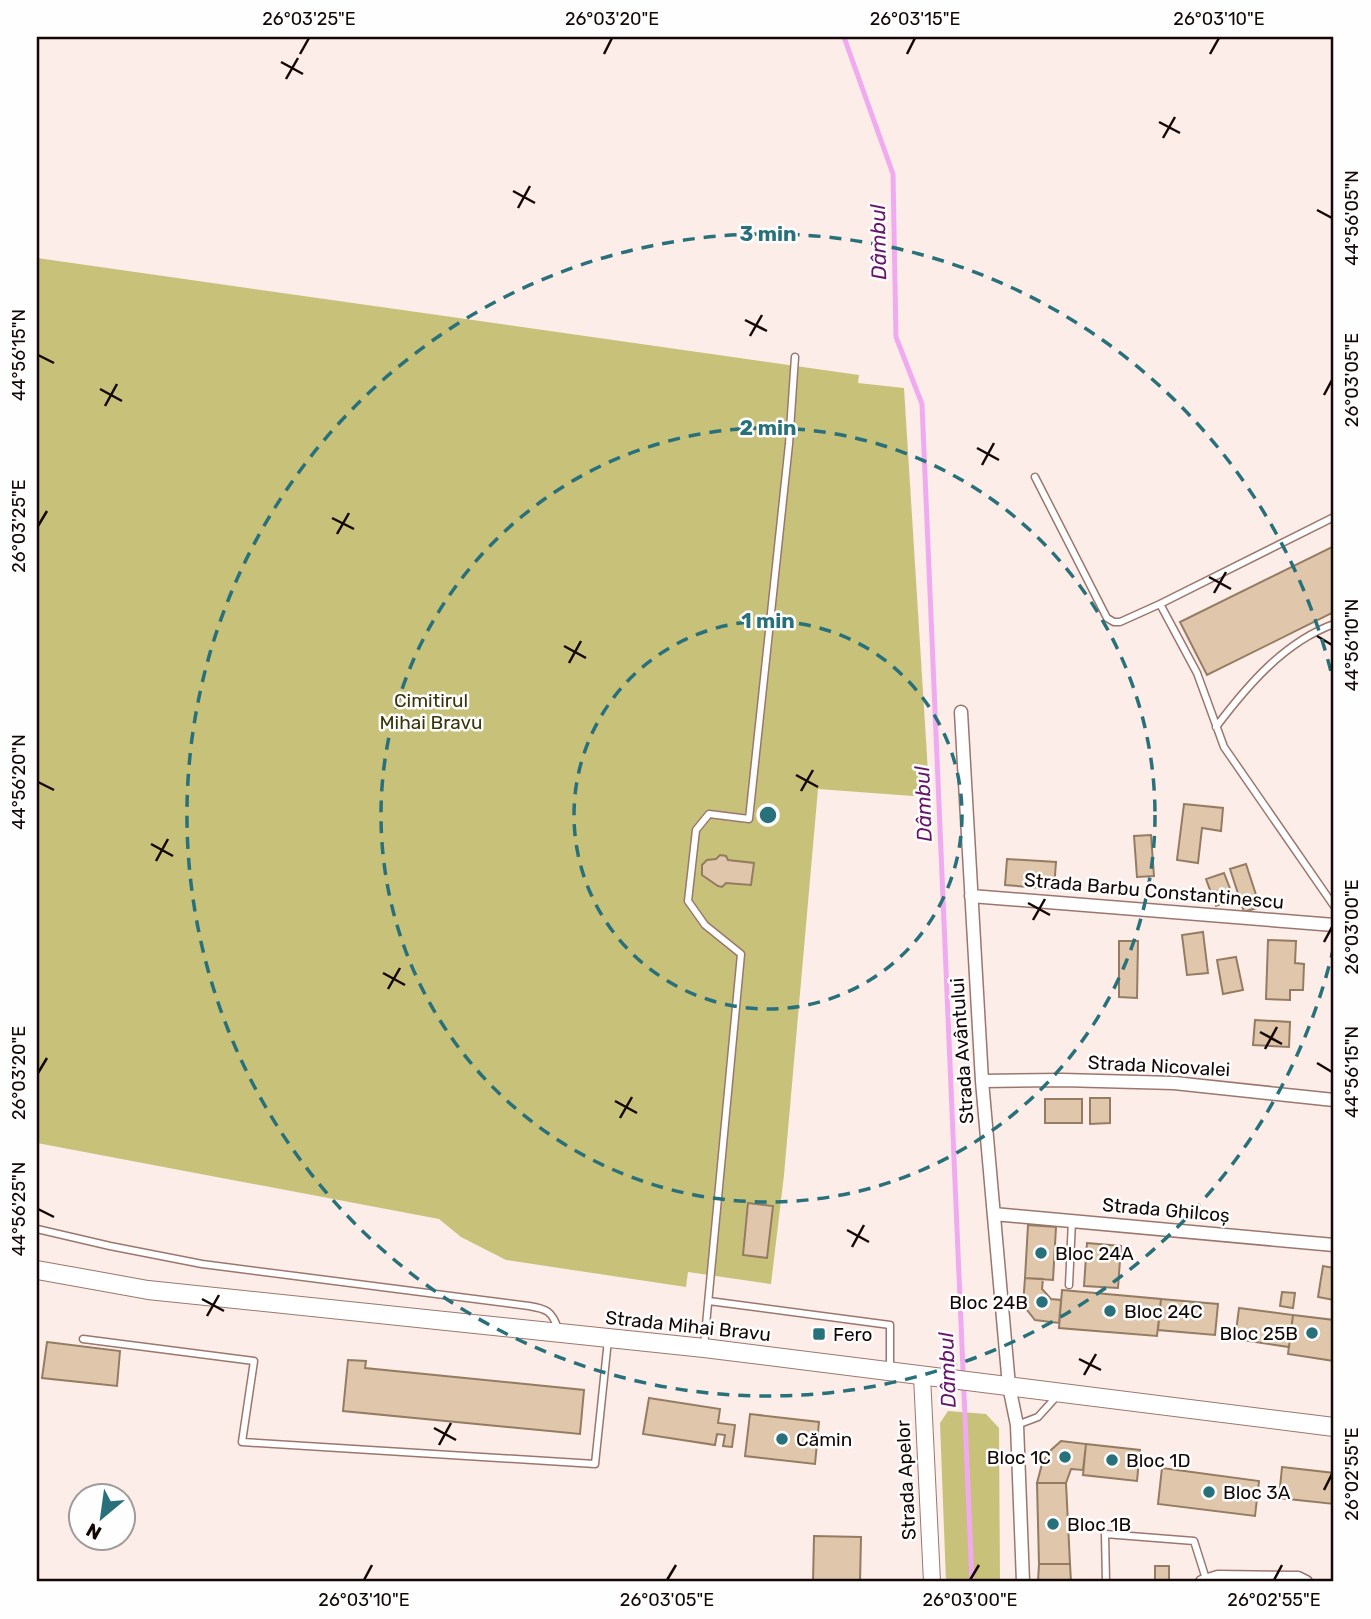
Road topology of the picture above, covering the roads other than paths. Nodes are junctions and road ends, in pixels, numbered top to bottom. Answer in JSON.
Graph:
{"nodes":[{"id":1,"x":795,"y":357,"type":"dead end"},
{"id":2,"x":1035,"y":477,"type":"dead end"},
{"id":3,"x":1334,"y":517,"type":"edge"},
{"id":4,"x":1160,"y":604,"type":"junction"},
{"id":5,"x":1334,"y":624,"type":"edge"},
{"id":6,"x":961,"y":712,"type":"dead end"},
{"id":7,"x":1216,"y":727,"type":"junction"},
{"id":8,"x":971,"y":896,"type":"junction"},
{"id":9,"x":1334,"y":906,"type":"edge"},
{"id":10,"x":1334,"y":925,"type":"edge"},
{"id":11,"x":982,"y":1082,"type":"junction"},
{"id":12,"x":1334,"y":1100,"type":"edge"},
{"id":13,"x":994,"y":1214,"type":"junction"},
{"id":14,"x":1072,"y":1221,"type":"junction"},
{"id":15,"x":37,"y":1229,"type":"edge"},
{"id":16,"x":1334,"y":1245,"type":"edge"},
{"id":17,"x":37,"y":1270,"type":"edge"},
{"id":18,"x":1069,"y":1285,"type":"dead end"},
{"id":19,"x":709,"y":1301,"type":"junction"},
{"id":20,"x":559,"y":1333,"type":"junction"},
{"id":21,"x":83,"y":1339,"type":"dead end"},
{"id":22,"x":608,"y":1339,"type":"junction"},
{"id":23,"x":704,"y":1348,"type":"junction"},
{"id":24,"x":890,"y":1372,"type":"junction"},
{"id":25,"x":922,"y":1376,"type":"junction"},
{"id":26,"x":1000,"y":1385,"type":"junction"},
{"id":27,"x":1060,"y":1392,"type":"junction"},
{"id":28,"x":1017,"y":1425,"type":"junction"},
{"id":29,"x":1334,"y":1427,"type":"edge"},
{"id":30,"x":1204,"y":1581,"type":"edge"},
{"id":31,"x":932,"y":1582,"type":"edge"},
{"id":32,"x":1023,"y":1582,"type":"edge"},
{"id":33,"x":1106,"y":1582,"type":"edge"},
{"id":34,"x":1306,"y":1582,"type":"edge"}],
"edges":[{"from":1,"to":19,"type":"lane"},
{"from":2,"to":4,"type":"lane"},
{"from":3,"to":4,"type":"lane"},
{"from":4,"to":7,"type":"lane"},
{"from":5,"to":7,"type":"lane"},
{"from":6,"to":8,"type":"street","name":"Strada Avântului"},
{"from":7,"to":9,"type":"lane"},
{"from":8,"to":10,"type":"street","name":"Strada Barbu Constantinescu"},
{"from":8,"to":11,"type":"street","name":"Strada Avântului"},
{"from":11,"to":12,"type":"street","name":"Strada Nicovalei"},
{"from":11,"to":13,"type":"street","name":"Strada Avântului"},
{"from":13,"to":14,"type":"street","name":"Strada Ghilcoș"},
{"from":13,"to":26,"type":"street","name":"Strada Avântului"},
{"from":14,"to":16,"type":"street","name":"Strada Ghilcoș"},
{"from":14,"to":18,"type":"lane"},
{"from":15,"to":20,"type":"lane"},
{"from":17,"to":20,"type":"main road","name":"Strada Mihai Bravu"},
{"from":19,"to":23,"type":"lane"},
{"from":19,"to":24,"type":"lane"},
{"from":20,"to":22,"type":"main road","name":"Strada Mihai Bravu"},
{"from":21,"to":22,"type":"lane"},
{"from":22,"to":23,"type":"main road","name":"Strada Mihai Bravu"},
{"from":23,"to":24,"type":"main road","name":"Strada Mihai Bravu"},
{"from":24,"to":25,"type":"main road","name":"Strada Mihai Bravu"},
{"from":25,"to":26,"type":"main road","name":"Strada Mihai Bravu"},
{"from":25,"to":31,"type":"street","name":"Strada Apelor"},
{"from":26,"to":27,"type":"main road","name":"Strada Mihai Bravu"},
{"from":26,"to":28,"type":"street","name":"Strada Avântului"},
{"from":27,"to":28,"type":"lane"},
{"from":27,"to":29,"type":"main road","name":"Strada Mihai Bravu"},
{"from":28,"to":32,"type":"street","name":"Strada Avântului"},
{"from":30,"to":33,"type":"lane"},
{"from":30,"to":34,"type":"street"}]}
